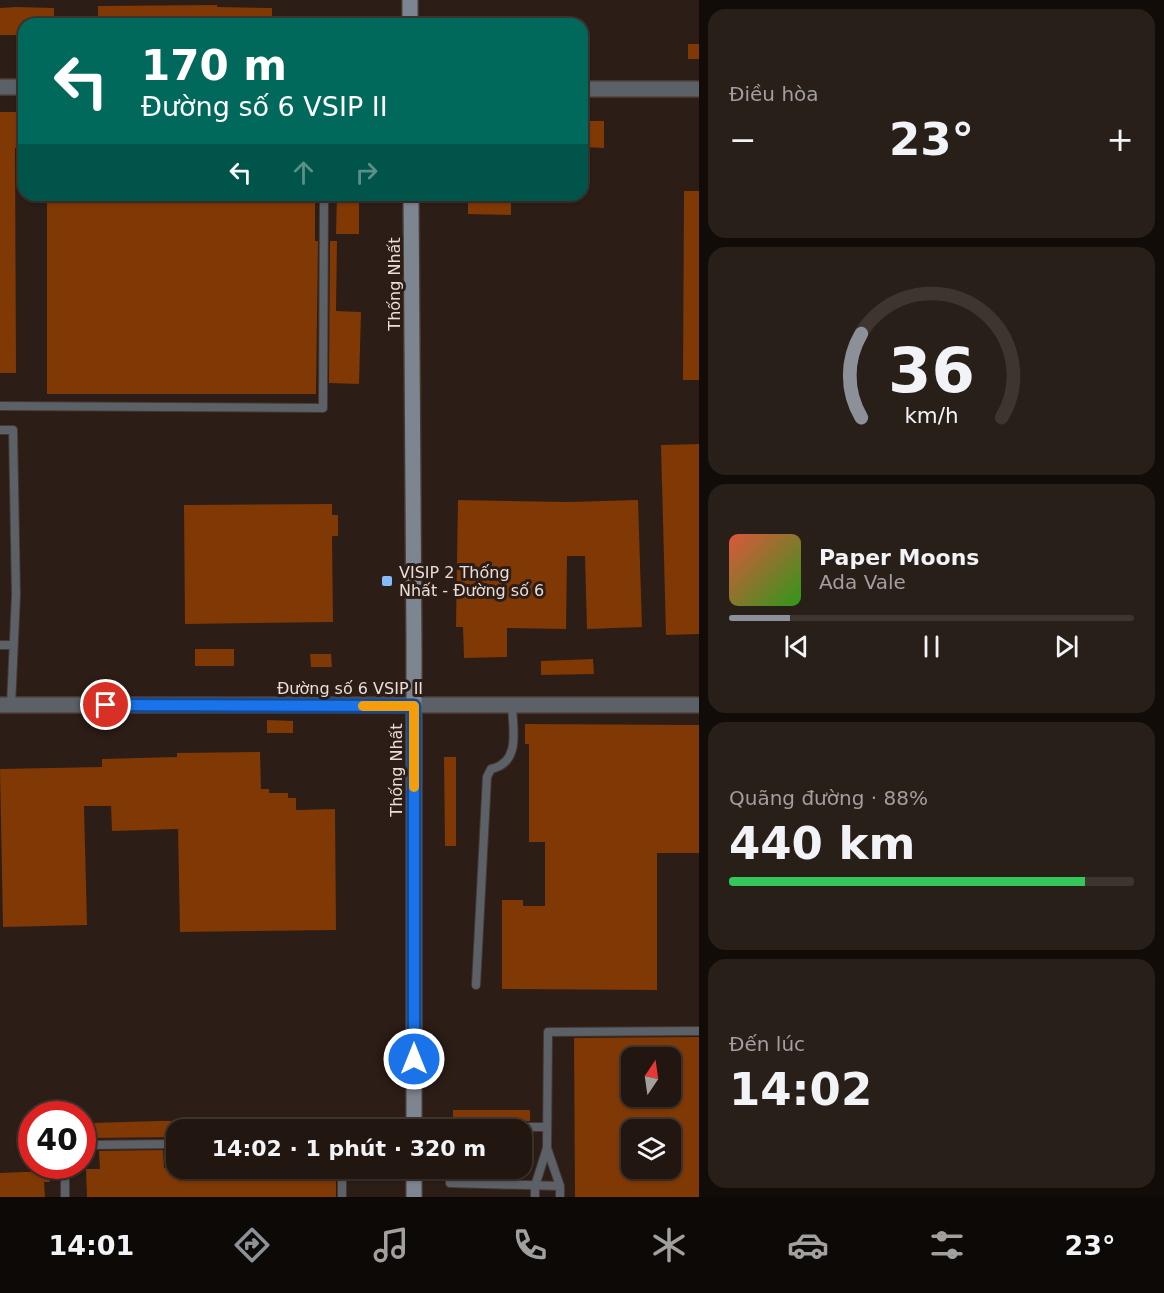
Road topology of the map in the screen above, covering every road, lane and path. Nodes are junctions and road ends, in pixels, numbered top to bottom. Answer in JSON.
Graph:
{"nodes":[{"id":1,"x":410,"y":0,"type":"edge"},
{"id":2,"x":410,"y":18,"type":"edge"},
{"id":3,"x":0,"y":87,"type":"edge"},
{"id":4,"x":18,"y":87,"type":"edge"},
{"id":5,"x":588,"y":89,"type":"edge"},
{"id":6,"x":699,"y":89,"type":"edge"},
{"id":7,"x":324,"y":201,"type":"edge"},
{"id":8,"x":411,"y":201,"type":"edge"},
{"id":9,"x":0,"y":406,"type":"edge"},
{"id":10,"x":0,"y":430,"type":"edge"},
{"id":11,"x":0,"y":645,"type":"edge"},
{"id":12,"x":13,"y":645,"type":"junction"},
{"id":13,"x":6,"y":705,"type":"edge"},
{"id":14,"x":699,"y":705,"type":"edge"},
{"id":15,"x":414,"y":706,"type":"junction"},
{"id":16,"x":512,"y":706,"type":"junction"},
{"id":17,"x":476,"y":985,"type":"dead end"},
{"id":18,"x":699,"y":1031,"type":"edge"},
{"id":19,"x":414,"y":1119,"type":"edge"},
{"id":20,"x":532,"y":1127,"type":"edge"},
{"id":21,"x":546,"y":1127,"type":"junction"},
{"id":22,"x":166,"y":1144,"type":"edge"},
{"id":23,"x":96,"y":1145,"type":"edge"},
{"id":24,"x":547,"y":1148,"type":"junction"},
{"id":25,"x":65,"y":1179,"type":"edge"},
{"id":26,"x":342,"y":1179,"type":"edge"},
{"id":27,"x":414,"y":1179,"type":"edge"},
{"id":28,"x":450,"y":1179,"type":"edge"},
{"id":29,"x":535,"y":1186,"type":"junction"},
{"id":30,"x":560,"y":1186,"type":"junction"},
{"id":31,"x":65,"y":1197,"type":"edge"},
{"id":32,"x":342,"y":1197,"type":"edge"},
{"id":33,"x":414,"y":1197,"type":"edge"},
{"id":34,"x":535,"y":1197,"type":"edge"},
{"id":35,"x":560,"y":1197,"type":"edge"}],
"edges":[{"from":1,"to":2,"type":"street"},
{"from":3,"to":4,"type":"street"},
{"from":5,"to":6,"type":"street"},
{"from":7,"to":9,"type":"lane"},
{"from":8,"to":15,"type":"street","name":"Thống Nhất"},
{"from":10,"to":12,"type":"lane"},
{"from":11,"to":12,"type":"lane"},
{"from":12,"to":13,"type":"lane"},
{"from":13,"to":15,"type":"street","name":"Đường số 6 VSIP II"},
{"from":14,"to":16,"type":"street","name":"Đường số 6 VSIP II"},
{"from":15,"to":16,"type":"street","name":"Đường số 6 VSIP II"},
{"from":15,"to":19,"type":"street","name":"Thống Nhất"},
{"from":16,"to":17,"type":"lane"},
{"from":18,"to":21,"type":"lane"},
{"from":20,"to":21,"type":"lane"},
{"from":21,"to":24,"type":"lane"},
{"from":22,"to":23,"type":"lane"},
{"from":24,"to":29,"type":"lane"},
{"from":24,"to":30,"type":"lane"},
{"from":25,"to":31,"type":"lane"},
{"from":26,"to":32,"type":"lane"},
{"from":27,"to":33,"type":"street"},
{"from":28,"to":29,"type":"lane"},
{"from":29,"to":30,"type":"lane"},
{"from":29,"to":34,"type":"lane"},
{"from":30,"to":35,"type":"lane"}]}
